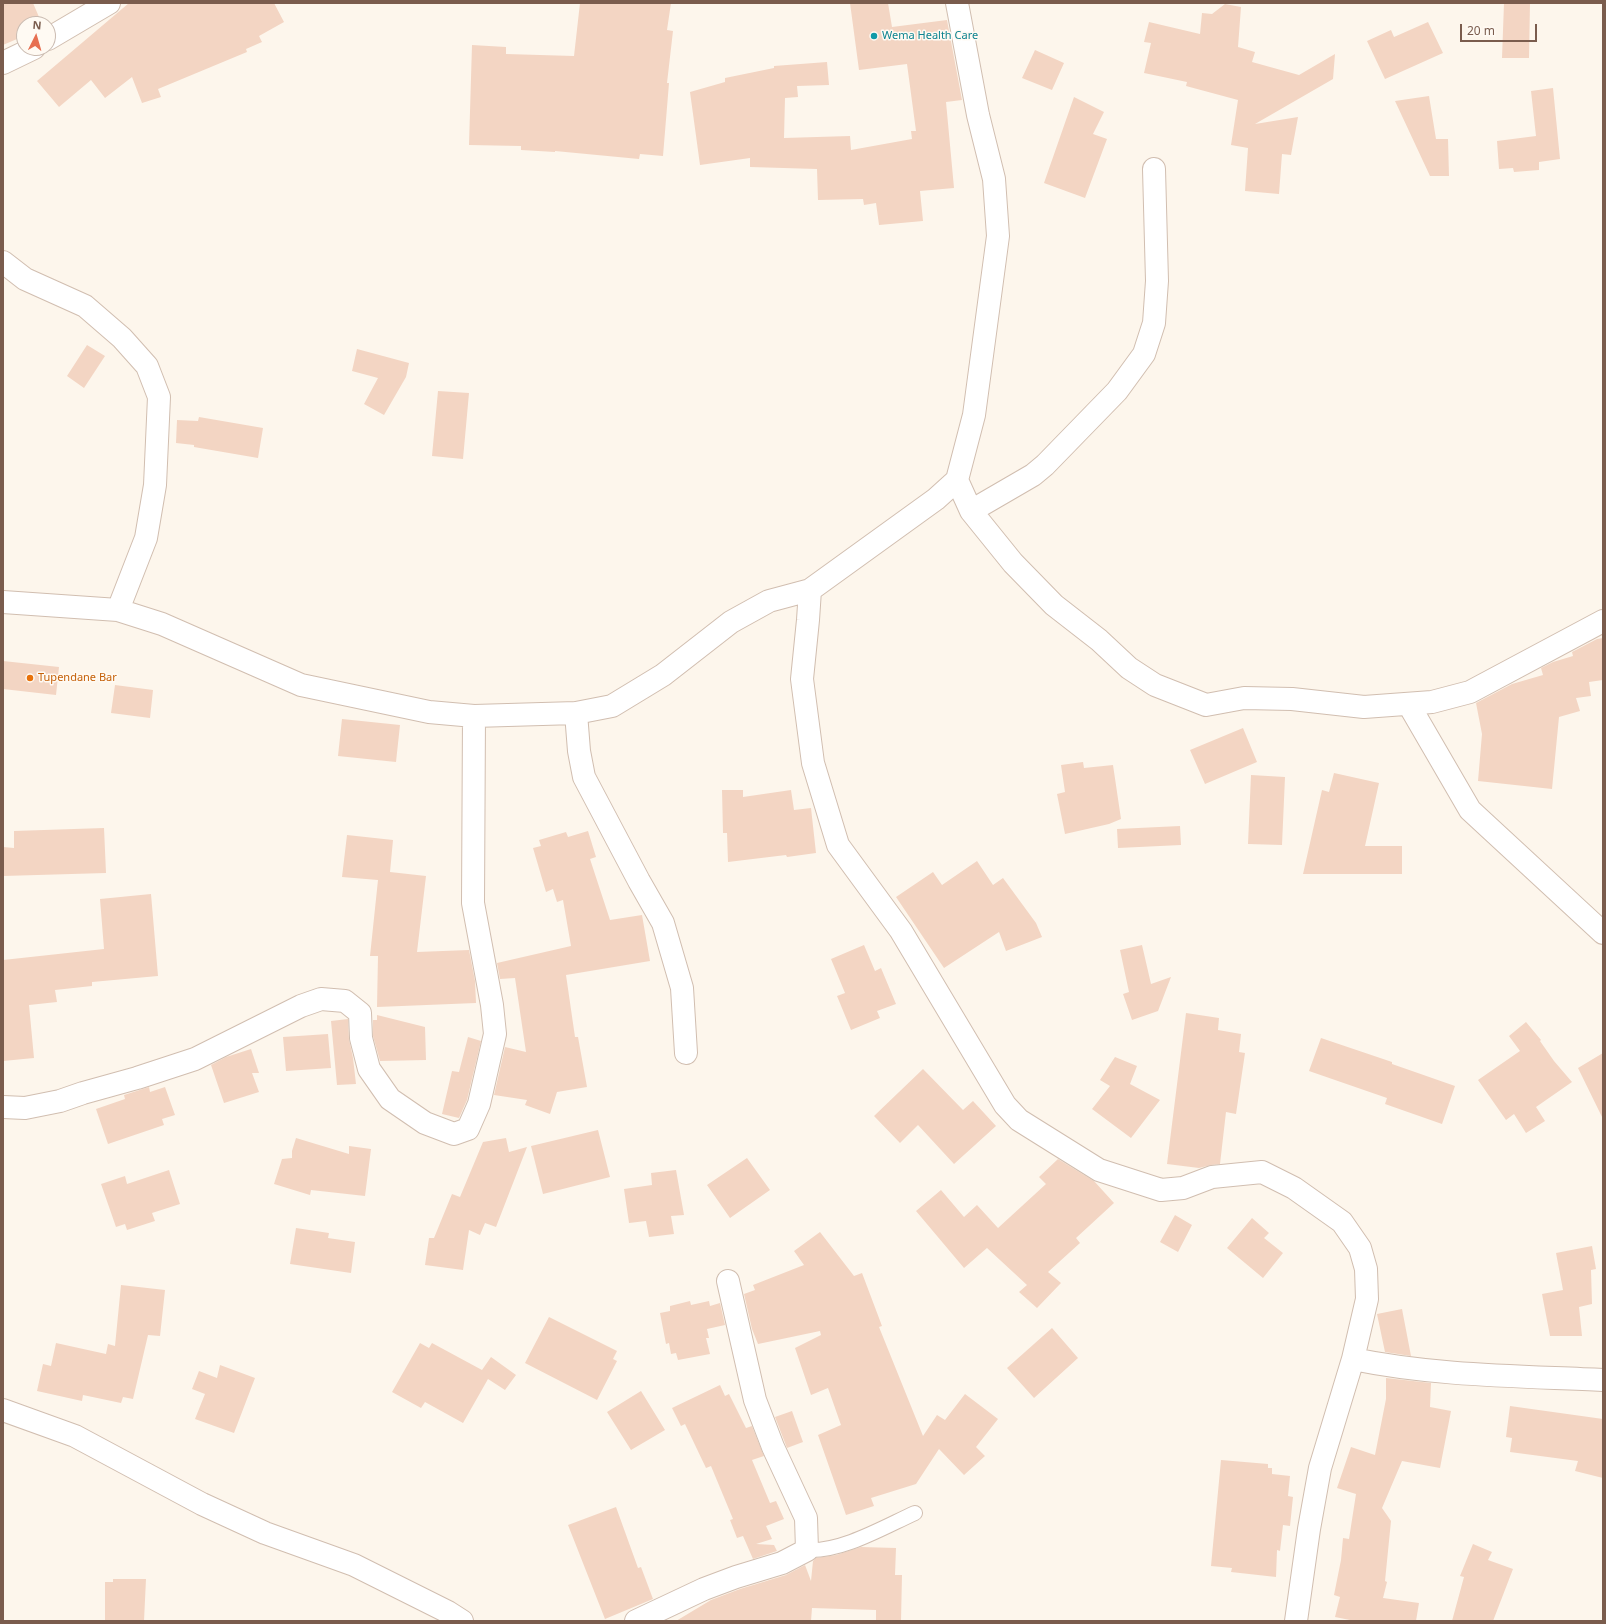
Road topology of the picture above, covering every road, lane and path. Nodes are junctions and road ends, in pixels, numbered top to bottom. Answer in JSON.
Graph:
{"nodes":[{"id":1,"x":110,"y":3,"type":"edge"},
{"id":2,"x":957,"y":3,"type":"edge"},
{"id":3,"x":56,"y":35,"type":"edge"},
{"id":4,"x":17,"y":56,"type":"edge"},
{"id":5,"x":3,"y":63,"type":"edge"},
{"id":6,"x":1154,"y":169,"type":"dead end"},
{"id":7,"x":3,"y":262,"type":"edge"},
{"id":8,"x":957,"y":480,"type":"junction"},
{"id":9,"x":971,"y":511,"type":"junction"},
{"id":10,"x":810,"y":590,"type":"junction"},
{"id":11,"x":3,"y":602,"type":"edge"},
{"id":12,"x":118,"y":610,"type":"junction"},
{"id":13,"x":1603,"y":621,"type":"edge"},
{"id":14,"x":1409,"y":705,"type":"junction"},
{"id":15,"x":576,"y":713,"type":"junction"},
{"id":16,"x":474,"y":716,"type":"junction"},
{"id":17,"x":1603,"y":933,"type":"edge"},
{"id":18,"x":686,"y":1053,"type":"dead end"},
{"id":19,"x":3,"y":1107,"type":"edge"},
{"id":20,"x":728,"y":1281,"type":"dead end"},
{"id":21,"x":1353,"y":1359,"type":"junction"},
{"id":22,"x":1603,"y":1380,"type":"edge"},
{"id":23,"x":3,"y":1410,"type":"edge"},
{"id":24,"x":916,"y":1513,"type":"dead end"},
{"id":25,"x":807,"y":1550,"type":"junction"},
{"id":26,"x":462,"y":1621,"type":"edge"},
{"id":27,"x":636,"y":1621,"type":"edge"},
{"id":28,"x":1296,"y":1621,"type":"edge"}],
"edges":[{"from":1,"to":3,"type":"street"},
{"from":2,"to":8,"type":"street"},
{"from":4,"to":5,"type":"street"},
{"from":6,"to":9,"type":"street"},
{"from":7,"to":12,"type":"street"},
{"from":8,"to":9,"type":"street"},
{"from":8,"to":10,"type":"street"},
{"from":9,"to":14,"type":"street"},
{"from":10,"to":15,"type":"street"},
{"from":10,"to":21,"type":"street"},
{"from":11,"to":12,"type":"street"},
{"from":12,"to":16,"type":"street"},
{"from":13,"to":14,"type":"street"},
{"from":14,"to":17,"type":"street"},
{"from":15,"to":16,"type":"street"},
{"from":15,"to":18,"type":"street"},
{"from":16,"to":19,"type":"street"},
{"from":20,"to":25,"type":"street"},
{"from":21,"to":22,"type":"street"},
{"from":21,"to":28,"type":"street"},
{"from":23,"to":26,"type":"street"},
{"from":24,"to":25,"type":"lane"},
{"from":25,"to":27,"type":"street"}]}
